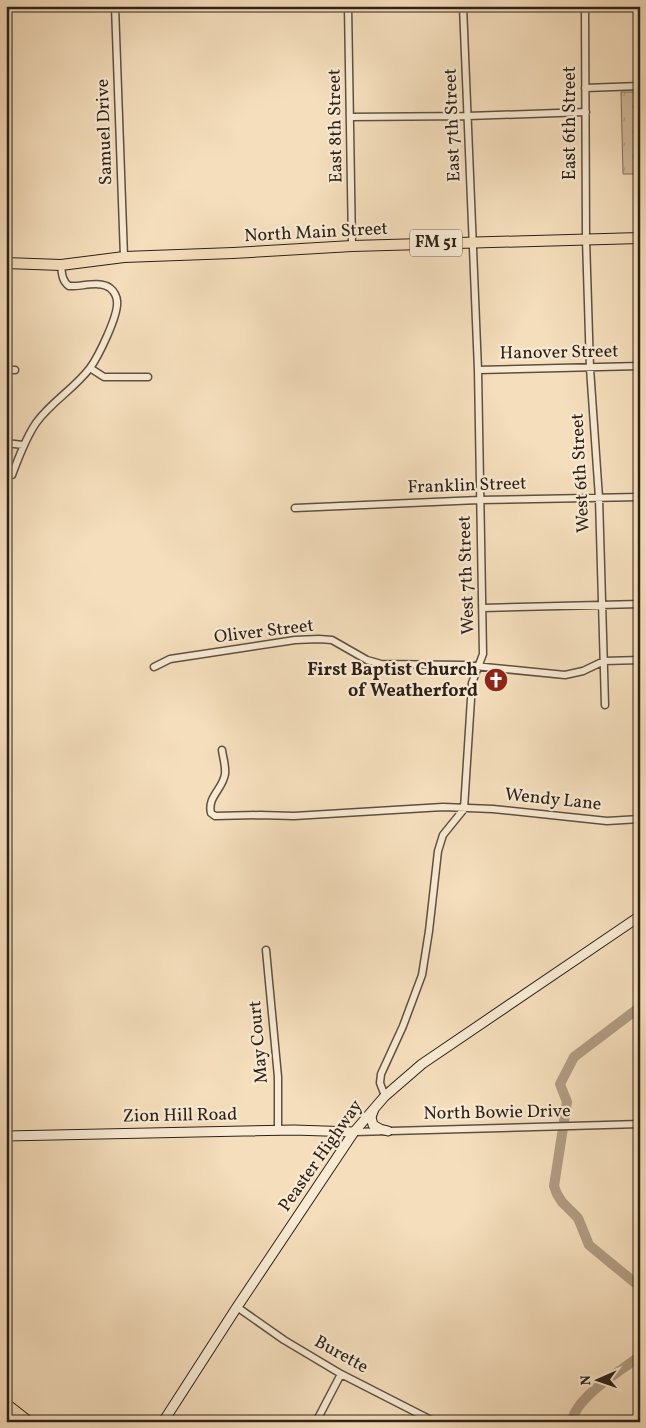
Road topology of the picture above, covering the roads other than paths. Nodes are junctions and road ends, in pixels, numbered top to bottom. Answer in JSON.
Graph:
{"nodes":[{"id":1,"x":115,"y":6,"type":"edge"},
{"id":2,"x":348,"y":6,"type":"edge"},
{"id":3,"x":464,"y":6,"type":"edge"},
{"id":4,"x":585,"y":6,"type":"edge"},
{"id":5,"x":640,"y":86,"type":"edge"},
{"id":6,"x":586,"y":88,"type":"junction"},
{"id":7,"x":586,"y":112,"type":"junction"},
{"id":8,"x":468,"y":116,"type":"junction"},
{"id":9,"x":351,"y":117,"type":"junction"},
{"id":10,"x":640,"y":238,"type":"edge"},
{"id":11,"x":586,"y":239,"type":"junction"},
{"id":12,"x":473,"y":242,"type":"junction"},
{"id":13,"x":352,"y":246,"type":"junction"},
{"id":14,"x":124,"y":257,"type":"junction"},
{"id":15,"x":6,"y":263,"type":"edge"},
{"id":16,"x":61,"y":265,"type":"junction"},
{"id":17,"x":640,"y":366,"type":"edge"},
{"id":18,"x":90,"y":368,"type":"junction"},
{"id":19,"x":590,"y":368,"type":"junction"},
{"id":20,"x":6,"y":370,"type":"edge"},
{"id":21,"x":14,"y":370,"type":"dead end"},
{"id":22,"x":478,"y":370,"type":"junction"},
{"id":23,"x":148,"y":377,"type":"dead end"},
{"id":24,"x":6,"y":443,"type":"edge"},
{"id":25,"x":23,"y":445,"type":"junction"},
{"id":26,"x":12,"y":475,"type":"dead end"},
{"id":27,"x":640,"y":497,"type":"edge"},
{"id":28,"x":599,"y":498,"type":"junction"},
{"id":29,"x":480,"y":500,"type":"junction"},
{"id":30,"x":295,"y":508,"type":"dead end"},
{"id":31,"x":640,"y":604,"type":"edge"},
{"id":32,"x":602,"y":605,"type":"junction"},
{"id":33,"x":483,"y":608,"type":"junction"},
{"id":34,"x":640,"y":660,"type":"edge"},
{"id":35,"x":604,"y":661,"type":"junction"},
{"id":36,"x":154,"y":667,"type":"dead end"},
{"id":37,"x":478,"y":668,"type":"junction"},
{"id":38,"x":605,"y":705,"type":"dead end"},
{"id":39,"x":222,"y":750,"type":"dead end"},
{"id":40,"x":464,"y":809,"type":"junction"},
{"id":41,"x":640,"y":819,"type":"edge"},
{"id":42,"x":640,"y":916,"type":"edge"},
{"id":43,"x":266,"y":950,"type":"dead end"},
{"id":44,"x":385,"y":1096,"type":"junction"},
{"id":45,"x":374,"y":1108,"type":"junction"},
{"id":46,"x":640,"y":1124,"type":"edge"},
{"id":47,"x":278,"y":1131,"type":"junction"},
{"id":48,"x":332,"y":1131,"type":"junction"},
{"id":49,"x":388,"y":1131,"type":"junction"},
{"id":50,"x":354,"y":1132,"type":"junction"},
{"id":51,"x":6,"y":1136,"type":"edge"},
{"id":52,"x":341,"y":1151,"type":"junction"},
{"id":53,"x":237,"y":1307,"type":"junction"},
{"id":54,"x":342,"y":1374,"type":"junction"},
{"id":55,"x":6,"y":1404,"type":"edge"},
{"id":56,"x":29,"y":1422,"type":"edge"},
{"id":57,"x":163,"y":1422,"type":"edge"},
{"id":58,"x":316,"y":1422,"type":"edge"},
{"id":59,"x":434,"y":1422,"type":"edge"}],
"edges":[{"from":1,"to":14,"type":"street","name":"Samuel Drive"},
{"from":2,"to":9,"type":"street","name":"East 8th Street"},
{"from":3,"to":8,"type":"street","name":"East 7th Street"},
{"from":4,"to":6,"type":"street","name":"East 6th Street"},
{"from":5,"to":6,"type":"street"},
{"from":6,"to":7,"type":"street","name":"East 6th Street"},
{"from":7,"to":8,"type":"street"},
{"from":7,"to":11,"type":"street","name":"East 6th Street"},
{"from":8,"to":9,"type":"street"},
{"from":8,"to":12,"type":"street","name":"East 7th Street"},
{"from":9,"to":13,"type":"street","name":"East 8th Street"},
{"from":10,"to":11,"type":"main road","name":"North Main Street","number":"FM 51"},
{"from":11,"to":12,"type":"main road","name":"North Main Street","number":"FM 51"},
{"from":11,"to":19,"type":"street","name":"West 6th Street"},
{"from":12,"to":13,"type":"main road","name":"North Main Street","number":"FM 51"},
{"from":12,"to":22,"type":"street","name":"West 7th Street"},
{"from":13,"to":14,"type":"main road","name":"North Main Street","number":"FM 51"},
{"from":14,"to":16,"type":"main road","number":"FM 51"},
{"from":15,"to":16,"type":"main road","number":"FM 51"},
{"from":16,"to":18,"type":"street"},
{"from":17,"to":19,"type":"street","name":"Hanover Street"},
{"from":18,"to":23,"type":"street"},
{"from":18,"to":25,"type":"street"},
{"from":19,"to":22,"type":"street","name":"Hanover Street"},
{"from":19,"to":28,"type":"street","name":"West 6th Street"},
{"from":20,"to":21,"type":"street"},
{"from":22,"to":29,"type":"street","name":"West 7th Street"},
{"from":24,"to":25,"type":"street"},
{"from":25,"to":26,"type":"street"},
{"from":27,"to":28,"type":"street","name":"Franklin Street"},
{"from":28,"to":29,"type":"street","name":"Franklin Street"},
{"from":28,"to":32,"type":"street","name":"West 6th Street"},
{"from":29,"to":30,"type":"street","name":"Franklin Street"},
{"from":29,"to":33,"type":"street","name":"West 7th Street"},
{"from":31,"to":32,"type":"street"},
{"from":32,"to":33,"type":"street"},
{"from":32,"to":35,"type":"street","name":"West 6th Street"},
{"from":33,"to":37,"type":"street","name":"West 7th Street"},
{"from":34,"to":35,"type":"street","name":"Oliver Street"},
{"from":35,"to":37,"type":"street","name":"Oliver Street"},
{"from":35,"to":38,"type":"street","name":"West 6th Street"},
{"from":36,"to":37,"type":"street","name":"Oliver Street"},
{"from":37,"to":40,"type":"street","name":"West 7th Street"},
{"from":39,"to":40,"type":"street","name":"Wendy Lane"},
{"from":40,"to":41,"type":"street","name":"Wendy Lane"},
{"from":40,"to":44,"type":"street"},
{"from":42,"to":44,"type":"main road","name":"Peaster Highway"},
{"from":43,"to":47,"type":"street","name":"May Court"},
{"from":44,"to":45,"type":"main road","name":"Peaster Highway"},
{"from":45,"to":49,"type":"main road"},
{"from":45,"to":50,"type":"main road","name":"Peaster Highway"},
{"from":46,"to":49,"type":"street","name":"North Bowie Drive"},
{"from":47,"to":48,"type":"main road","name":"Zion Hill Road"},
{"from":47,"to":51,"type":"main road","name":"Zion Hill Road"},
{"from":48,"to":50,"type":"main road","name":"Zion Hill Road"},
{"from":48,"to":52,"type":"main road"},
{"from":49,"to":50,"type":"street","name":"North Bowie Drive"},
{"from":50,"to":52,"type":"main road","name":"Peaster Highway"},
{"from":52,"to":53,"type":"main road","name":"Peaster Highway"},
{"from":53,"to":54,"type":"street","name":"Burette"},
{"from":53,"to":57,"type":"main road","name":"Peaster Highway"},
{"from":54,"to":58,"type":"street"},
{"from":54,"to":59,"type":"street","name":"Burette"},
{"from":55,"to":56,"type":"main road"}]}
